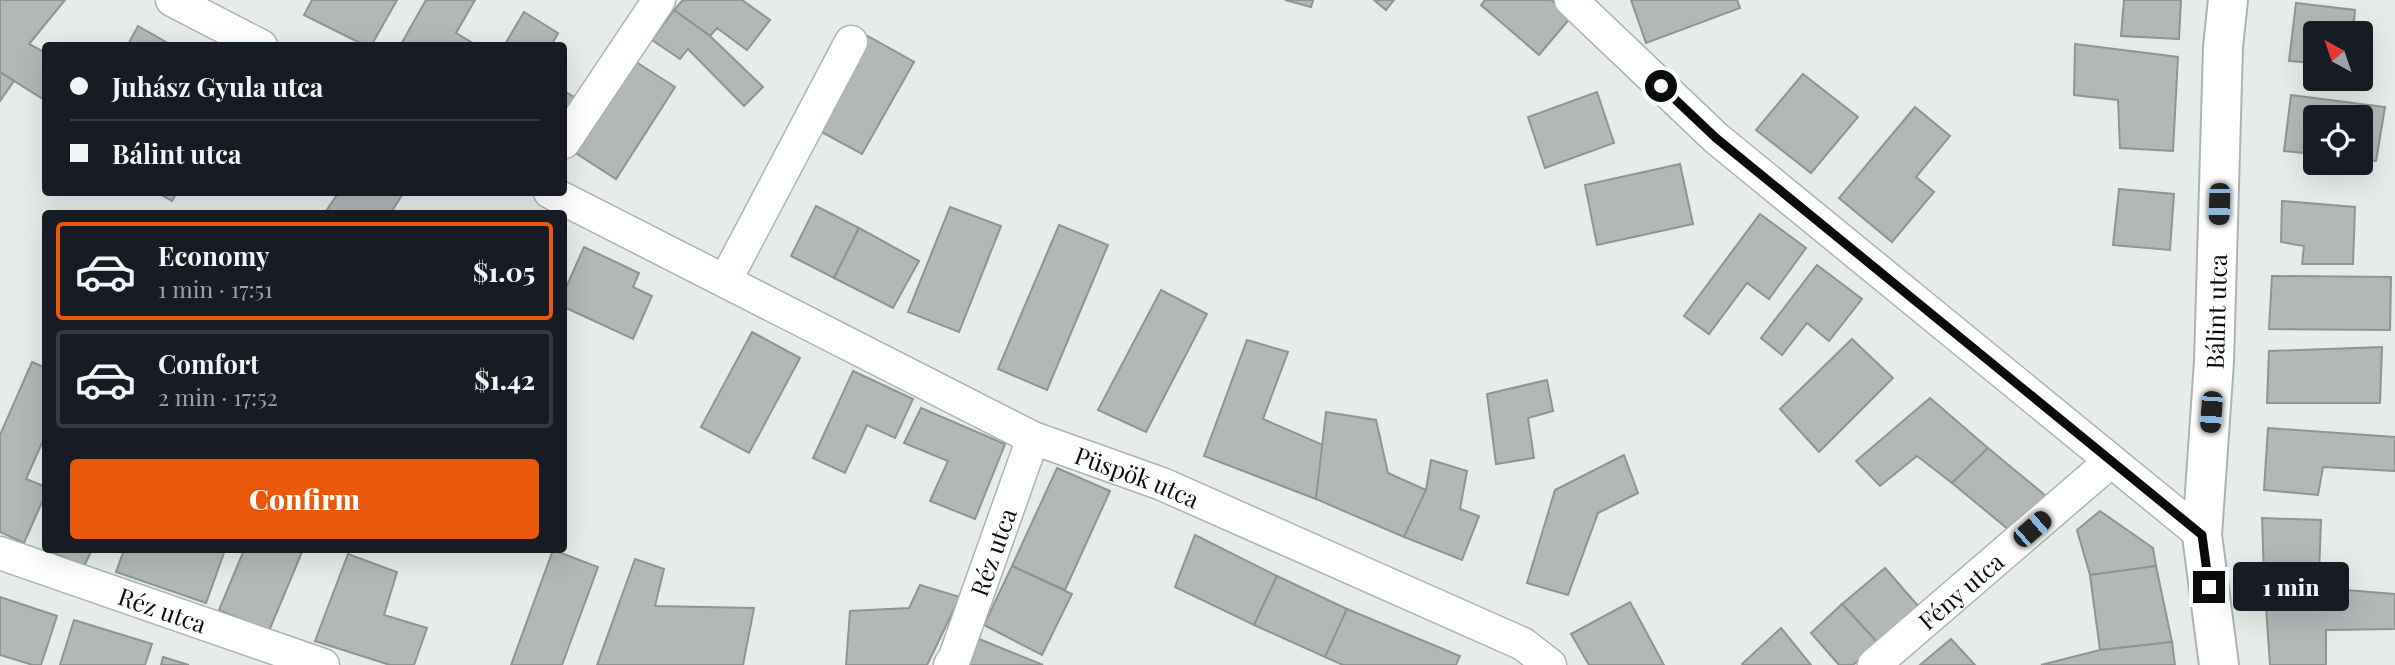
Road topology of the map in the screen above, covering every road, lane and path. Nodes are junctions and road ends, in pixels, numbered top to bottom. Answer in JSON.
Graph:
{"nodes":[{"id":1,"x":172,"y":0,"type":"edge"},
{"id":2,"x":659,"y":0,"type":"edge"},
{"id":3,"x":1571,"y":0,"type":"edge"},
{"id":4,"x":2228,"y":0,"type":"edge"},
{"id":5,"x":253,"y":42,"type":"edge"},
{"id":6,"x":850,"y":42,"type":"dead end"},
{"id":7,"x":567,"y":138,"type":"edge"},
{"id":8,"x":558,"y":196,"type":"edge"},
{"id":9,"x":725,"y":281,"type":"junction"},
{"id":10,"x":1033,"y":438,"type":"junction"},
{"id":11,"x":2111,"y":461,"type":"junction"},
{"id":12,"x":2202,"y":535,"type":"junction"},
{"id":13,"x":0,"y":553,"type":"edge"},
{"id":14,"x":323,"y":665,"type":"edge"},
{"id":15,"x":950,"y":665,"type":"edge"},
{"id":16,"x":1550,"y":665,"type":"edge"},
{"id":17,"x":1874,"y":665,"type":"edge"},
{"id":18,"x":2219,"y":665,"type":"edge"}],
"edges":[{"from":1,"to":5,"type":"street"},
{"from":2,"to":7,"type":"street"},
{"from":3,"to":11,"type":"street"},
{"from":4,"to":12,"type":"street","name":"Bálint utca"},
{"from":6,"to":9,"type":"street"},
{"from":8,"to":9,"type":"street","name":"Püspök utca"},
{"from":9,"to":10,"type":"street","name":"Püspök utca"},
{"from":10,"to":15,"type":"street","name":"Réz utca"},
{"from":10,"to":16,"type":"street","name":"Püspök utca"},
{"from":11,"to":12,"type":"street"},
{"from":11,"to":17,"type":"street","name":"Fény utca"},
{"from":12,"to":18,"type":"street","name":"Bálint utca"},
{"from":13,"to":14,"type":"street","name":"Réz utca"}]}
